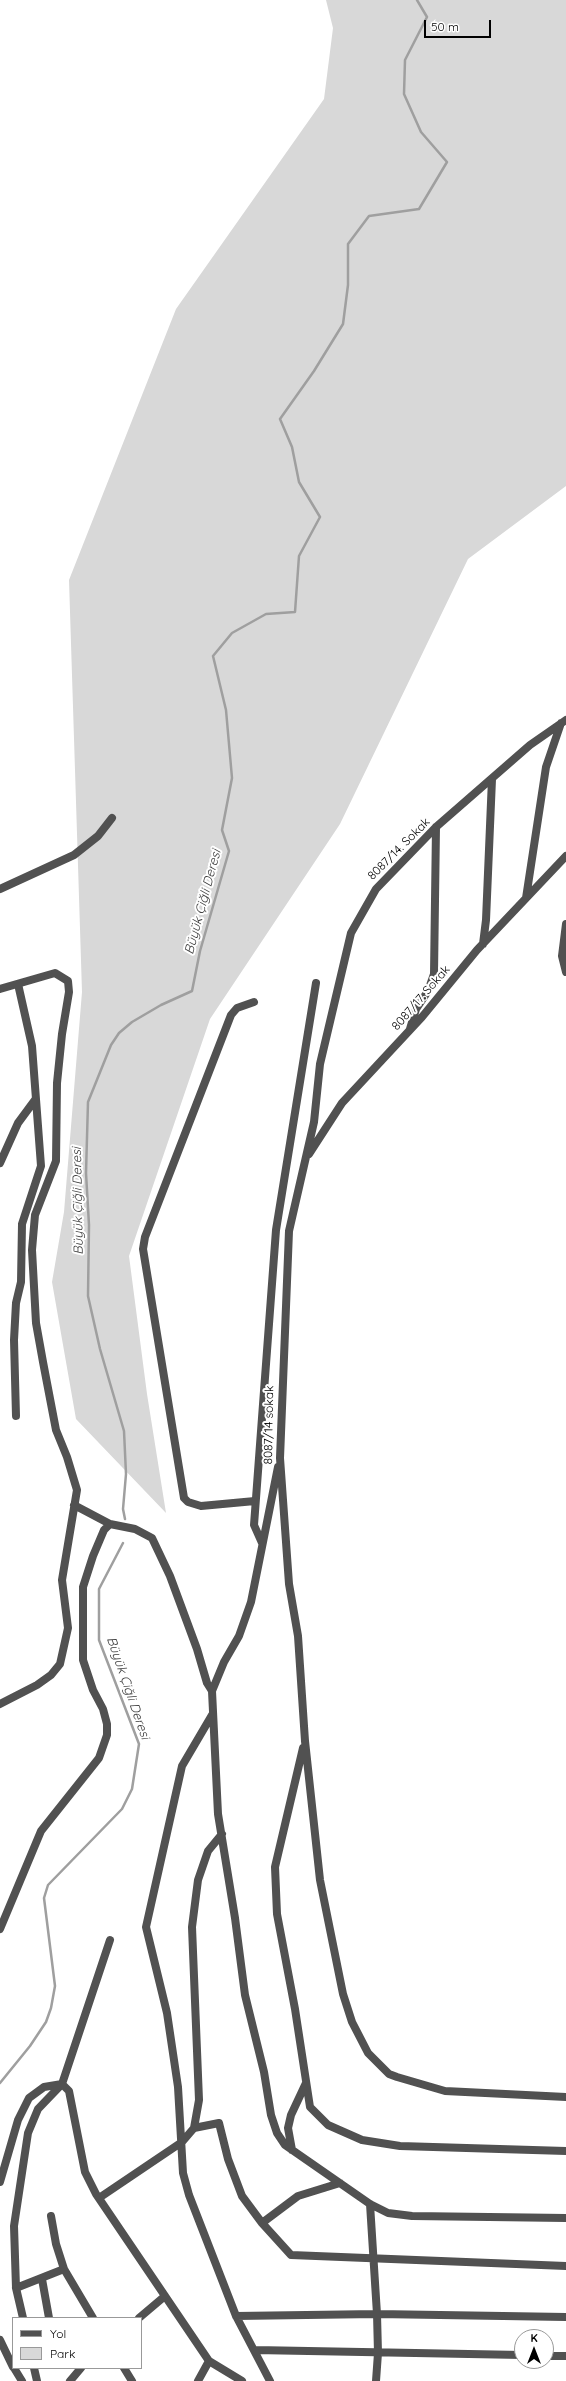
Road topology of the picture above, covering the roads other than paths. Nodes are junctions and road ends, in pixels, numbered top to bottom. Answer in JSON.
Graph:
{"nodes":[{"id":1,"x":564,"y":721,"type":"edge"},
{"id":2,"x":492,"y":780,"type":"junction"},
{"id":3,"x":112,"y":818,"type":"dead end"},
{"id":4,"x":436,"y":827,"type":"junction"},
{"id":5,"x":566,"y":856,"type":"edge"},
{"id":6,"x":0,"y":889,"type":"edge"},
{"id":7,"x":526,"y":898,"type":"junction"},
{"id":8,"x":566,"y":924,"type":"edge"},
{"id":9,"x":483,"y":944,"type":"junction"},
{"id":10,"x":566,"y":972,"type":"edge"},
{"id":11,"x":316,"y":983,"type":"dead end"},
{"id":12,"x":18,"y":984,"type":"junction"},
{"id":13,"x":0,"y":989,"type":"edge"},
{"id":14,"x":254,"y":1002,"type":"dead end"},
{"id":15,"x":410,"y":1030,"type":"junction"},
{"id":16,"x":35,"y":1100,"type":"junction"},
{"id":17,"x":0,"y":1163,"type":"edge"},
{"id":18,"x":304,"y":1163,"type":"junction"},
{"id":19,"x":16,"y":1416,"type":"dead end"},
{"id":20,"x":280,"y":1458,"type":"junction"},
{"id":21,"x":255,"y":1501,"type":"junction"},
{"id":22,"x":74,"y":1505,"type":"junction"},
{"id":23,"x":110,"y":1524,"type":"junction"},
{"id":24,"x":262,"y":1542,"type":"junction"},
{"id":25,"x":212,"y":1691,"type":"junction"},
{"id":26,"x":0,"y":1704,"type":"edge"},
{"id":27,"x":212,"y":1714,"type":"junction"},
{"id":28,"x":305,"y":1741,"type":"junction"},
{"id":29,"x":222,"y":1834,"type":"junction"},
{"id":30,"x":0,"y":1929,"type":"edge"},
{"id":31,"x":110,"y":1940,"type":"dead end"},
{"id":32,"x":306,"y":2083,"type":"junction"},
{"id":33,"x":62,"y":2084,"type":"junction"},
{"id":34,"x":566,"y":2097,"type":"edge"},
{"id":35,"x":194,"y":2128,"type":"junction"},
{"id":36,"x":182,"y":2142,"type":"junction"},
{"id":37,"x":292,"y":2150,"type":"junction"},
{"id":38,"x":566,"y":2151,"type":"edge"},
{"id":39,"x":0,"y":2182,"type":"edge"},
{"id":40,"x":340,"y":2183,"type":"junction"},
{"id":41,"x":99,"y":2198,"type":"junction"},
{"id":42,"x":370,"y":2204,"type":"junction"},
{"id":43,"x":51,"y":2216,"type":"dead end"},
{"id":44,"x":566,"y":2218,"type":"edge"},
{"id":45,"x":262,"y":2223,"type":"junction"},
{"id":46,"x":373,"y":2259,"type":"junction"},
{"id":47,"x":566,"y":2266,"type":"edge"},
{"id":48,"x":64,"y":2269,"type":"junction"},
{"id":49,"x":42,"y":2279,"type":"junction"},
{"id":50,"x":16,"y":2288,"type":"junction"},
{"id":51,"x":165,"y":2296,"type":"junction"},
{"id":52,"x":377,"y":2314,"type":"junction"},
{"id":53,"x":236,"y":2316,"type":"junction"},
{"id":54,"x":566,"y":2316,"type":"edge"},
{"id":55,"x":24,"y":2317,"type":"edge"},
{"id":56,"x":49,"y":2317,"type":"edge"},
{"id":57,"x":93,"y":2317,"type":"edge"},
{"id":58,"x":140,"y":2317,"type":"edge"},
{"id":59,"x":0,"y":2340,"type":"edge"},
{"id":60,"x":255,"y":2350,"type":"junction"},
{"id":61,"x":378,"y":2352,"type":"junction"},
{"id":62,"x":514,"y":2355,"type":"edge"},
{"id":63,"x":554,"y":2356,"type":"edge"},
{"id":64,"x":566,"y":2356,"type":"edge"},
{"id":65,"x":209,"y":2361,"type":"junction"},
{"id":66,"x":12,"y":2365,"type":"edge"},
{"id":67,"x":14,"y":2369,"type":"edge"},
{"id":68,"x":34,"y":2369,"type":"edge"},
{"id":69,"x":77,"y":2369,"type":"edge"},
{"id":70,"x":125,"y":2369,"type":"edge"},
{"id":71,"x":22,"y":2381,"type":"edge"},
{"id":72,"x":36,"y":2381,"type":"edge"},
{"id":73,"x":70,"y":2381,"type":"edge"},
{"id":74,"x":132,"y":2381,"type":"edge"},
{"id":75,"x":198,"y":2381,"type":"edge"},
{"id":76,"x":242,"y":2381,"type":"edge"},
{"id":77,"x":270,"y":2381,"type":"edge"},
{"id":78,"x":376,"y":2381,"type":"edge"}],
"edges":[{"from":1,"to":2,"type":"street","name":"8087/14. Sokak"},
{"from":1,"to":7,"type":"street"},
{"from":2,"to":4,"type":"street","name":"8087/14. Sokak"},
{"from":2,"to":9,"type":"street"},
{"from":3,"to":6,"type":"street"},
{"from":4,"to":15,"type":"street"},
{"from":4,"to":18,"type":"street","name":"8087/14. Sokak"},
{"from":5,"to":7,"type":"street","name":"8087/17. Sokak"},
{"from":7,"to":9,"type":"street","name":"8087/17. Sokak"},
{"from":8,"to":10,"type":"street"},
{"from":9,"to":15,"type":"street","name":"8087/17. Sokak"},
{"from":11,"to":21,"type":"street"},
{"from":12,"to":13,"type":"street"},
{"from":12,"to":16,"type":"street"},
{"from":12,"to":22,"type":"street"},
{"from":14,"to":21,"type":"street"},
{"from":15,"to":18,"type":"street","name":"8087/17. Sokak"},
{"from":16,"to":17,"type":"street"},
{"from":16,"to":19,"type":"street"},
{"from":18,"to":20,"type":"street","name":"8087/14 sokak"},
{"from":20,"to":24,"type":"street"},
{"from":20,"to":28,"type":"street","name":"8087/14 sokak"},
{"from":21,"to":24,"type":"street"},
{"from":22,"to":23,"type":"street"},
{"from":22,"to":26,"type":"street"},
{"from":23,"to":25,"type":"street"},
{"from":23,"to":30,"type":"street"},
{"from":24,"to":25,"type":"street"},
{"from":25,"to":27,"type":"street"},
{"from":27,"to":29,"type":"street"},
{"from":27,"to":36,"type":"street"},
{"from":28,"to":32,"type":"street"},
{"from":28,"to":34,"type":"street"},
{"from":29,"to":35,"type":"street"},
{"from":29,"to":37,"type":"street"},
{"from":31,"to":33,"type":"street"},
{"from":32,"to":37,"type":"street"},
{"from":32,"to":38,"type":"street"},
{"from":33,"to":39,"type":"street"},
{"from":33,"to":41,"type":"street"},
{"from":33,"to":50,"type":"street"},
{"from":35,"to":36,"type":"street"},
{"from":35,"to":45,"type":"street"},
{"from":36,"to":41,"type":"street"},
{"from":36,"to":53,"type":"street"},
{"from":37,"to":40,"type":"street"},
{"from":40,"to":42,"type":"street"},
{"from":40,"to":45,"type":"street"},
{"from":41,"to":51,"type":"street"},
{"from":42,"to":44,"type":"street"},
{"from":42,"to":46,"type":"street"},
{"from":43,"to":48,"type":"street"},
{"from":45,"to":46,"type":"street"},
{"from":46,"to":47,"type":"street"},
{"from":46,"to":52,"type":"street"},
{"from":48,"to":49,"type":"street"},
{"from":48,"to":57,"type":"street"},
{"from":49,"to":50,"type":"street"},
{"from":49,"to":56,"type":"street"},
{"from":50,"to":55,"type":"street"},
{"from":51,"to":58,"type":"street"},
{"from":51,"to":65,"type":"street"},
{"from":52,"to":53,"type":"street"},
{"from":52,"to":54,"type":"street"},
{"from":52,"to":61,"type":"street"},
{"from":53,"to":60,"type":"street"},
{"from":59,"to":66,"type":"street"},
{"from":60,"to":61,"type":"street"},
{"from":60,"to":77,"type":"street"},
{"from":61,"to":62,"type":"street"},
{"from":61,"to":78,"type":"street"},
{"from":63,"to":64,"type":"street"},
{"from":65,"to":75,"type":"street"},
{"from":65,"to":76,"type":"street"},
{"from":67,"to":71,"type":"street"},
{"from":68,"to":72,"type":"street"},
{"from":69,"to":73,"type":"street"},
{"from":70,"to":74,"type":"street"}]}
